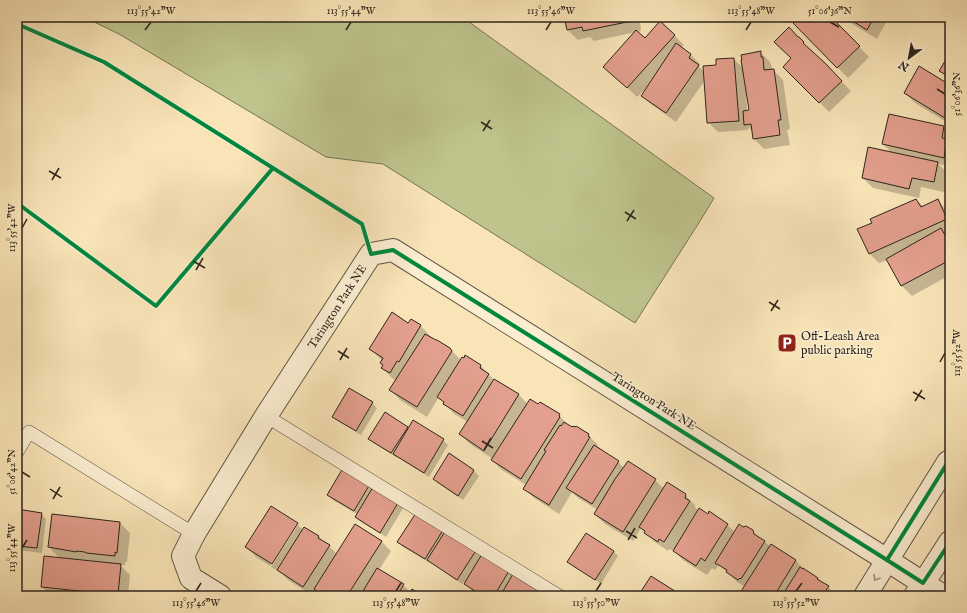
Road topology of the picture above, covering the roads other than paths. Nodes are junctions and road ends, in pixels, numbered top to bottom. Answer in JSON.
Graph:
{"nodes":[{"id":1,"x":266,"y":416,"type":"junction"},
{"id":2,"x":17,"y":452,"type":"edge"},
{"id":3,"x":950,"y":461,"type":"edge"},
{"id":4,"x":194,"y":534,"type":"junction"},
{"id":5,"x":950,"y":542,"type":"edge"},
{"id":6,"x":887,"y":560,"type":"junction"},
{"id":7,"x":919,"y":589,"type":"edge"},
{"id":8,"x":220,"y":596,"type":"edge"},
{"id":9,"x":559,"y":596,"type":"edge"},
{"id":10,"x":865,"y":596,"type":"edge"},
{"id":11,"x":943,"y":596,"type":"edge"}],
"edges":[{"from":1,"to":4,"type":"street","name":"Tarington Park NE"},
{"from":1,"to":6,"type":"street","name":"Tarington Park NE"},
{"from":1,"to":9,"type":"lane"},
{"from":2,"to":4,"type":"lane"},
{"from":3,"to":6,"type":"street"},
{"from":4,"to":8,"type":"street","name":"Tarington Park NE"},
{"from":5,"to":7,"type":"street"},
{"from":6,"to":7,"type":"street","name":"Tarington Park NE"},
{"from":6,"to":10,"type":"street","one_way":true},
{"from":7,"to":11,"type":"street","name":"Tarington Park NE"}]}
